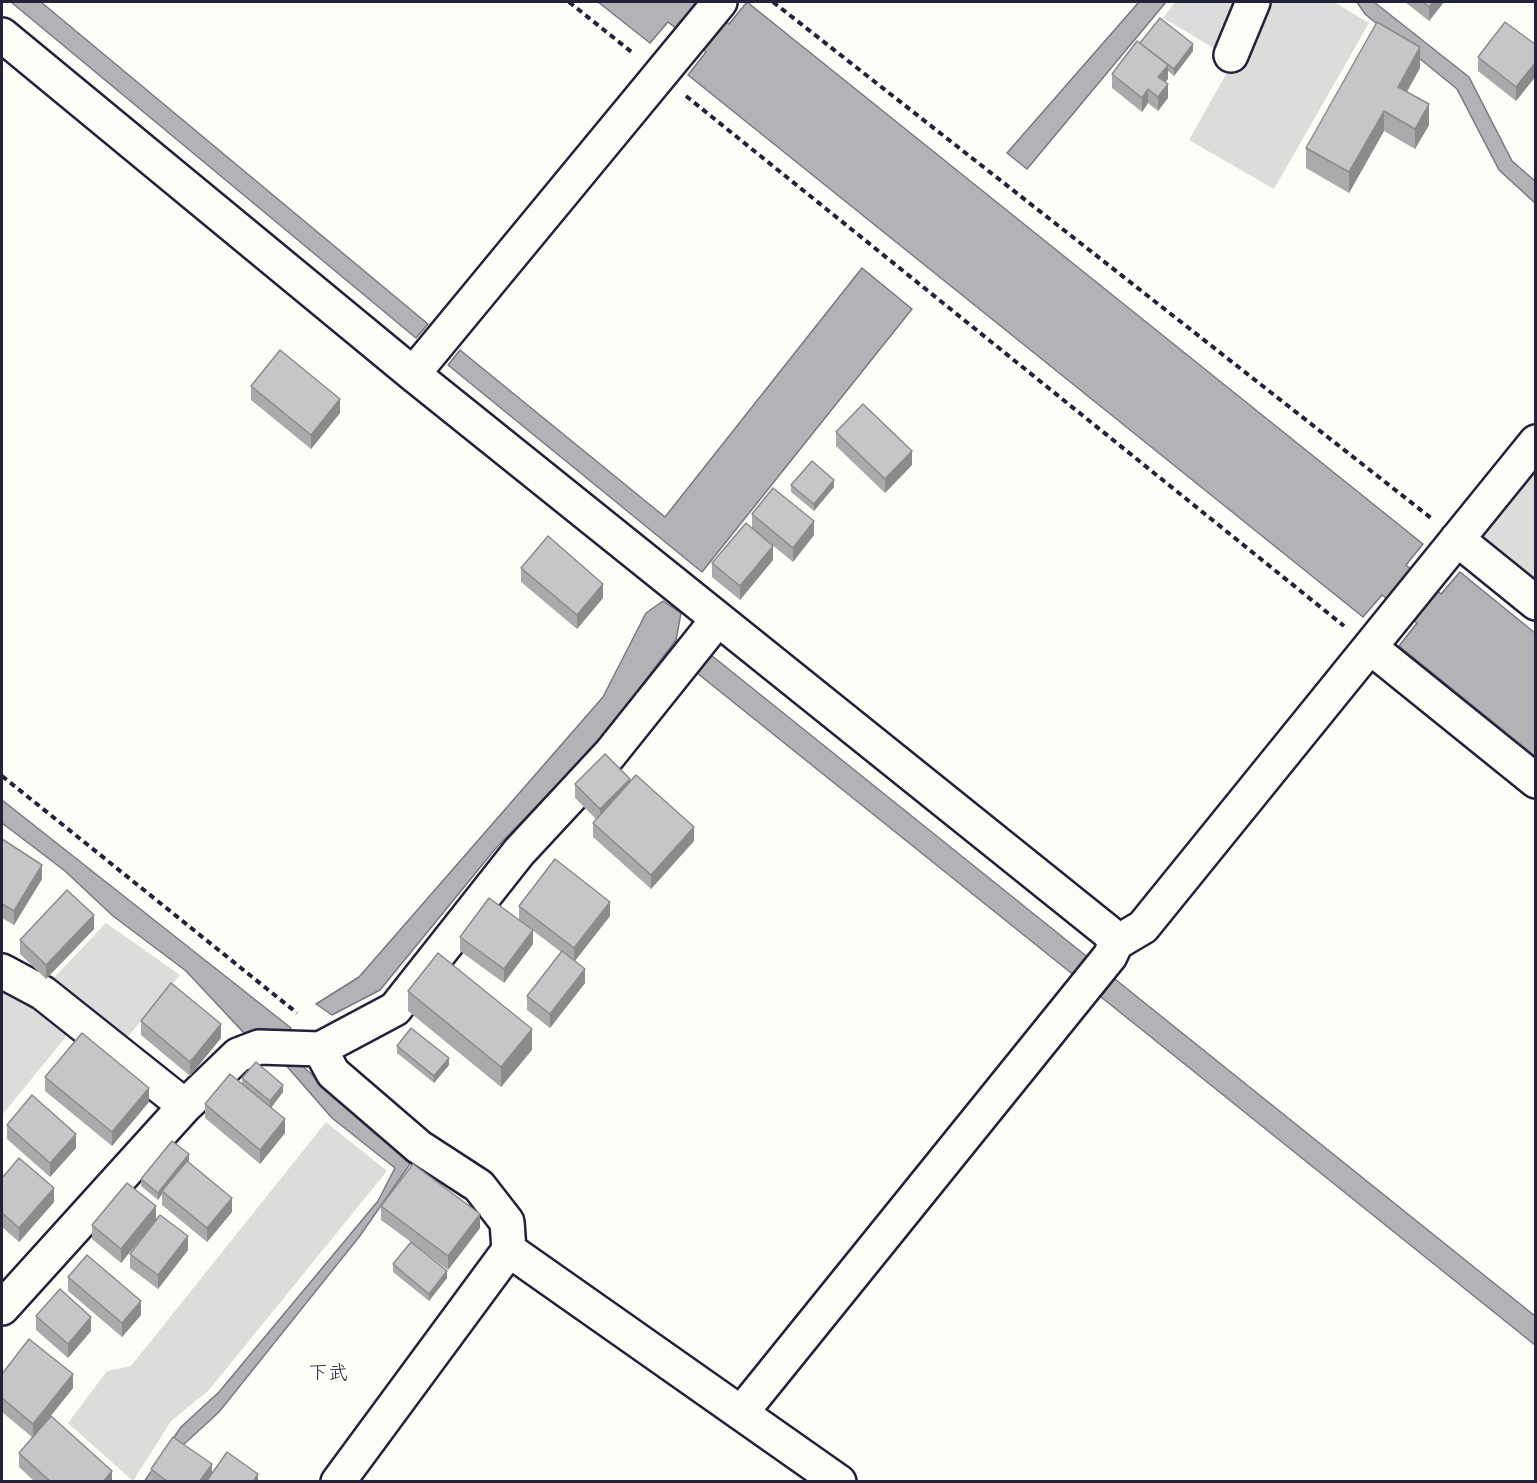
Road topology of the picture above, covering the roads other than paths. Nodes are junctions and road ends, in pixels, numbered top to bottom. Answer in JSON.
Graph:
{"nodes":[{"id":1,"x":719,"y":2,"type":"edge"},
{"id":2,"x":1253,"y":2,"type":"edge"},
{"id":3,"x":3,"y":40,"type":"edge"},
{"id":4,"x":1231,"y":55,"type":"dead end"},
{"id":5,"x":413,"y":374,"type":"junction"},
{"id":6,"x":1536,"y":442,"type":"edge"},
{"id":7,"x":1457,"y":539,"type":"junction"},
{"id":8,"x":1536,"y":603,"type":"edge"},
{"id":9,"x":718,"y":619,"type":"junction"},
{"id":10,"x":1370,"y":647,"type":"junction"},
{"id":11,"x":1536,"y":781,"type":"edge"},
{"id":12,"x":1113,"y":949,"type":"junction"},
{"id":13,"x":2,"y":971,"type":"edge"},
{"id":14,"x":320,"y":1049,"type":"junction"},
{"id":15,"x":185,"y":1106,"type":"junction"},
{"id":16,"x":509,"y":1250,"type":"junction"},
{"id":17,"x":2,"y":1308,"type":"edge"},
{"id":18,"x":741,"y":1413,"type":"junction"},
{"id":19,"x":338,"y":1482,"type":"edge"},
{"id":20,"x":839,"y":1482,"type":"edge"}],
"edges":[{"from":1,"to":5,"type":"street"},
{"from":2,"to":4,"type":"street"},
{"from":3,"to":5,"type":"street"},
{"from":5,"to":9,"type":"street"},
{"from":6,"to":7,"type":"street"},
{"from":7,"to":8,"type":"street"},
{"from":7,"to":10,"type":"street"},
{"from":9,"to":12,"type":"street"},
{"from":9,"to":14,"type":"street"},
{"from":10,"to":11,"type":"street"},
{"from":10,"to":12,"type":"street"},
{"from":12,"to":18,"type":"street"},
{"from":13,"to":15,"type":"street"},
{"from":14,"to":15,"type":"street"},
{"from":14,"to":16,"type":"street"},
{"from":15,"to":17,"type":"street"},
{"from":16,"to":18,"type":"street"},
{"from":16,"to":19,"type":"street"},
{"from":18,"to":20,"type":"street"}]}
